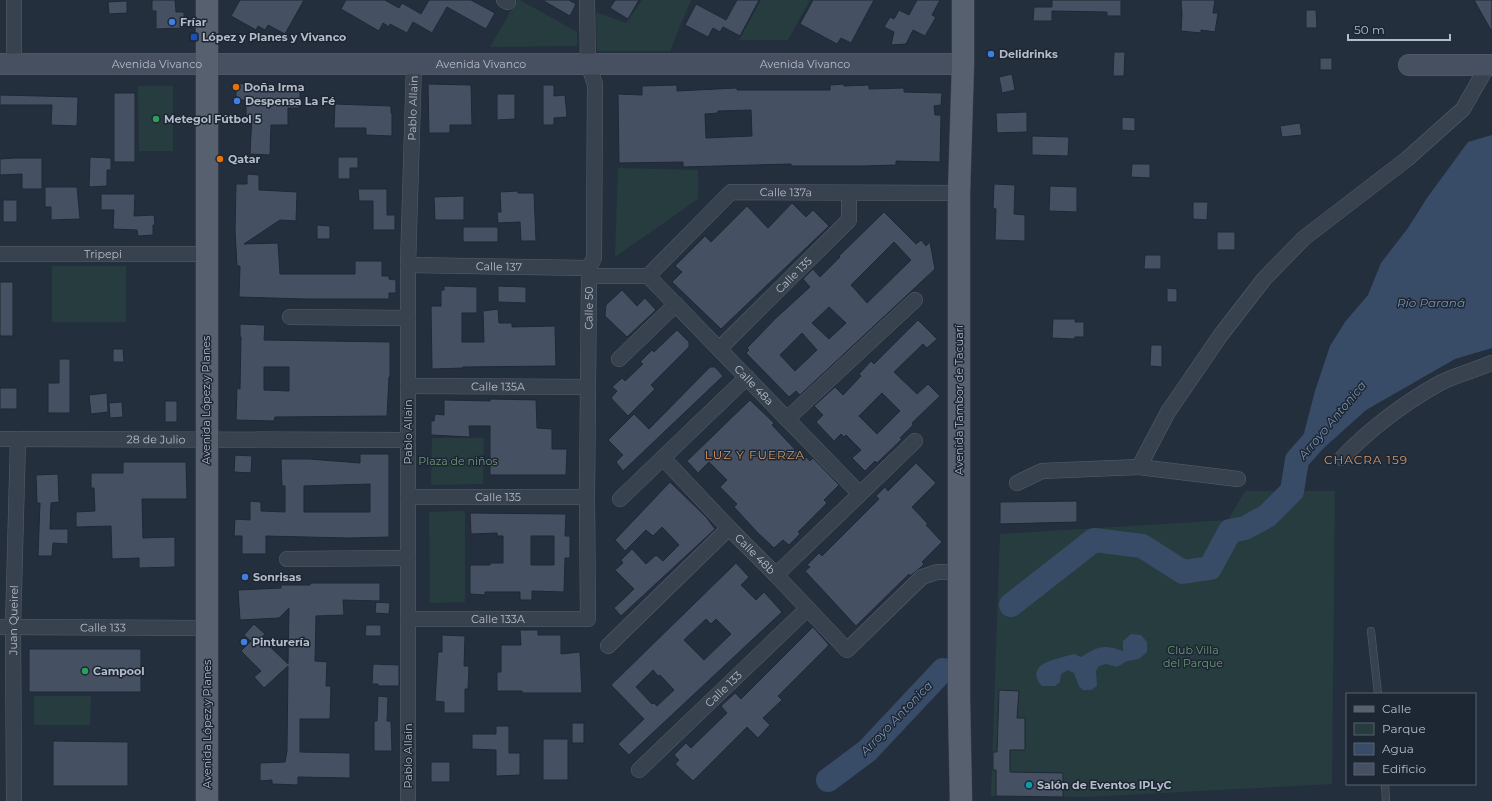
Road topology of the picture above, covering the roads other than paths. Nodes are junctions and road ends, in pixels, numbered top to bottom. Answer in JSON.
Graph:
{"nodes":[{"id":1,"x":14,"y":0,"type":"edge"},
{"id":2,"x":207,"y":0,"type":"edge"},
{"id":3,"x":587,"y":0,"type":"edge"},
{"id":4,"x":963,"y":0,"type":"edge"},
{"id":5,"x":7,"y":64,"type":"edge"},
{"id":6,"x":206,"y":64,"type":"junction"},
{"id":7,"x":414,"y":64,"type":"junction"},
{"id":8,"x":588,"y":64,"type":"junction"},
{"id":9,"x":963,"y":64,"type":"junction"},
{"id":10,"x":1409,"y":65,"type":"dead end"},
{"id":11,"x":1490,"y":65,"type":"edge"},
{"id":12,"x":849,"y":193,"type":"junction"},
{"id":13,"x":959,"y":193,"type":"junction"},
{"id":14,"x":0,"y":254,"type":"edge"},
{"id":15,"x":206,"y":254,"type":"junction"},
{"id":16,"x":408,"y":265,"type":"junction"},
{"id":17,"x":589,"y":272,"type":"junction"},
{"id":18,"x":648,"y":276,"type":"junction"},
{"id":19,"x":915,"y":300,"type":"dead end"},
{"id":20,"x":676,"y":304,"type":"junction"},
{"id":21,"x":290,"y":317,"type":"dead end"},
{"id":22,"x":408,"y":318,"type":"junction"},
{"id":23,"x":719,"y":349,"type":"junction"},
{"id":24,"x":619,"y":359,"type":"dead end"},
{"id":25,"x":1492,"y":363,"type":"edge"},
{"id":26,"x":746,"y":377,"type":"junction"},
{"id":27,"x":408,"y":386,"type":"junction"},
{"id":28,"x":588,"y":387,"type":"junction"},
{"id":29,"x":787,"y":419,"type":"junction"},
{"id":30,"x":0,"y":439,"type":"edge"},
{"id":31,"x":18,"y":439,"type":"junction"},
{"id":32,"x":206,"y":439,"type":"junction"},
{"id":33,"x":408,"y":440,"type":"junction"},
{"id":34,"x":915,"y":441,"type":"dead end"},
{"id":35,"x":663,"y":458,"type":"junction"},
{"id":36,"x":1342,"y":458,"type":"dead end"},
{"id":37,"x":1139,"y":467,"type":"junction"},
{"id":38,"x":1238,"y":479,"type":"dead end"},
{"id":39,"x":1017,"y":483,"type":"dead end"},
{"id":40,"x":860,"y":494,"type":"junction"},
{"id":41,"x":408,"y":497,"type":"junction"},
{"id":42,"x":587,"y":497,"type":"junction"},
{"id":43,"x":620,"y":499,"type":"dead end"},
{"id":44,"x":729,"y":528,"type":"junction"},
{"id":45,"x":408,"y":558,"type":"junction"},
{"id":46,"x":287,"y":559,"type":"dead end"},
{"id":47,"x":959,"y":572,"type":"junction"},
{"id":48,"x":776,"y":575,"type":"junction"},
{"id":49,"x":807,"y":609,"type":"junction"},
{"id":50,"x":408,"y":619,"type":"junction"},
{"id":51,"x":588,"y":619,"type":"joint"},
{"id":52,"x":7,"y":627,"type":"edge"},
{"id":53,"x":206,"y":628,"type":"junction"},
{"id":54,"x":1371,"y":631,"type":"dead end"},
{"id":55,"x":608,"y":646,"type":"dead end"},
{"id":56,"x":1378,"y":693,"type":"edge"},
{"id":57,"x":639,"y":770,"type":"dead end"},
{"id":58,"x":1385,"y":785,"type":"edge"},
{"id":59,"x":14,"y":801,"type":"edge"},
{"id":60,"x":207,"y":801,"type":"edge"},
{"id":61,"x":408,"y":801,"type":"edge"},
{"id":62,"x":961,"y":801,"type":"edge"},
{"id":63,"x":1386,"y":801,"type":"edge"}],
"edges":[{"from":1,"to":5,"type":"street"},
{"from":2,"to":6,"type":"main road","name":"Avenida López y Planes"},
{"from":3,"to":8,"type":"street","name":"Calle 50"},
{"from":4,"to":9,"type":"main road","name":"Avenida Tambor de Tacuarí"},
{"from":5,"to":6,"type":"main road","name":"Avenida Vivanco"},
{"from":6,"to":7,"type":"main road","name":"Avenida Vivanco"},
{"from":6,"to":15,"type":"main road","name":"Avenida López y Planes"},
{"from":7,"to":8,"type":"main road","name":"Avenida Vivanco"},
{"from":7,"to":16,"type":"street","name":"Pablo Allain"},
{"from":8,"to":9,"type":"main road","name":"Avenida Vivanco"},
{"from":8,"to":17,"type":"street","name":"Calle 50"},
{"from":9,"to":13,"type":"main road","name":"Avenida Tambor de Tacuarí"},
{"from":10,"to":11,"type":"main road"},
{"from":11,"to":37,"type":"street"},
{"from":12,"to":13,"type":"street","name":"Calle 137a"},
{"from":12,"to":18,"type":"street","name":"Calle 137a"},
{"from":12,"to":23,"type":"street","name":"Calle 135"},
{"from":13,"to":47,"type":"main road","name":"Avenida Tambor de Tacuarí"},
{"from":14,"to":15,"type":"street","name":"Tripepi"},
{"from":15,"to":32,"type":"main road","name":"Avenida López y Planes"},
{"from":16,"to":17,"type":"street","name":"Calle 137"},
{"from":16,"to":22,"type":"street","name":"Pablo Allain"},
{"from":17,"to":18,"type":"street","name":"Calle 137"},
{"from":17,"to":28,"type":"street","name":"Calle 50"},
{"from":18,"to":20,"type":"street","name":"Calle 48a"},
{"from":19,"to":29,"type":"street"},
{"from":20,"to":23,"type":"street","name":"Calle 48a"},
{"from":20,"to":24,"type":"street"},
{"from":21,"to":22,"type":"street"},
{"from":22,"to":27,"type":"street","name":"Pablo Allain"},
{"from":23,"to":26,"type":"street","name":"Calle 48a"},
{"from":25,"to":36,"type":"street"},
{"from":26,"to":29,"type":"street","name":"Calle 48a"},
{"from":26,"to":35,"type":"street"},
{"from":27,"to":28,"type":"street","name":"Calle 135A"},
{"from":27,"to":33,"type":"street","name":"Pablo Allain"},
{"from":28,"to":42,"type":"street","name":"Calle 50"},
{"from":29,"to":40,"type":"street","name":"Calle 48a"},
{"from":30,"to":31,"type":"street","name":"28 de Julio"},
{"from":31,"to":32,"type":"street","name":"28 de Julio"},
{"from":31,"to":52,"type":"street","name":"Juan Queirel"},
{"from":32,"to":33,"type":"street","name":"28 de Julio"},
{"from":32,"to":53,"type":"main road","name":"Avenida López y Planes"},
{"from":33,"to":41,"type":"street","name":"Pablo Allain"},
{"from":34,"to":40,"type":"street"},
{"from":35,"to":43,"type":"street"},
{"from":35,"to":44,"type":"street","name":"Calle 48b"},
{"from":37,"to":38,"type":"street"},
{"from":37,"to":39,"type":"street"},
{"from":40,"to":48,"type":"street"},
{"from":41,"to":42,"type":"street","name":"Calle 135"},
{"from":41,"to":45,"type":"street","name":"Pablo Allain"},
{"from":42,"to":51,"type":"street","name":"Calle 50"},
{"from":44,"to":48,"type":"street","name":"Calle 48b"},
{"from":44,"to":55,"type":"street"},
{"from":45,"to":46,"type":"street"},
{"from":45,"to":50,"type":"street","name":"Pablo Allain"},
{"from":47,"to":49,"type":"street","name":"Calle 48b"},
{"from":47,"to":62,"type":"main road","name":"Avenida Tambor de Tacuarí"},
{"from":48,"to":49,"type":"street","name":"Calle 48b"},
{"from":49,"to":57,"type":"street","name":"Calle 133"},
{"from":50,"to":51,"type":"street","name":"Calle 133A"},
{"from":50,"to":61,"type":"street","name":"Pablo Allain"},
{"from":52,"to":53,"type":"street","name":"Calle 133"},
{"from":52,"to":59,"type":"street","name":"Juan Queirel"},
{"from":53,"to":60,"type":"main road","name":"Avenida López y Planes"},
{"from":54,"to":56,"type":"lane"},
{"from":58,"to":63,"type":"lane"}]}
